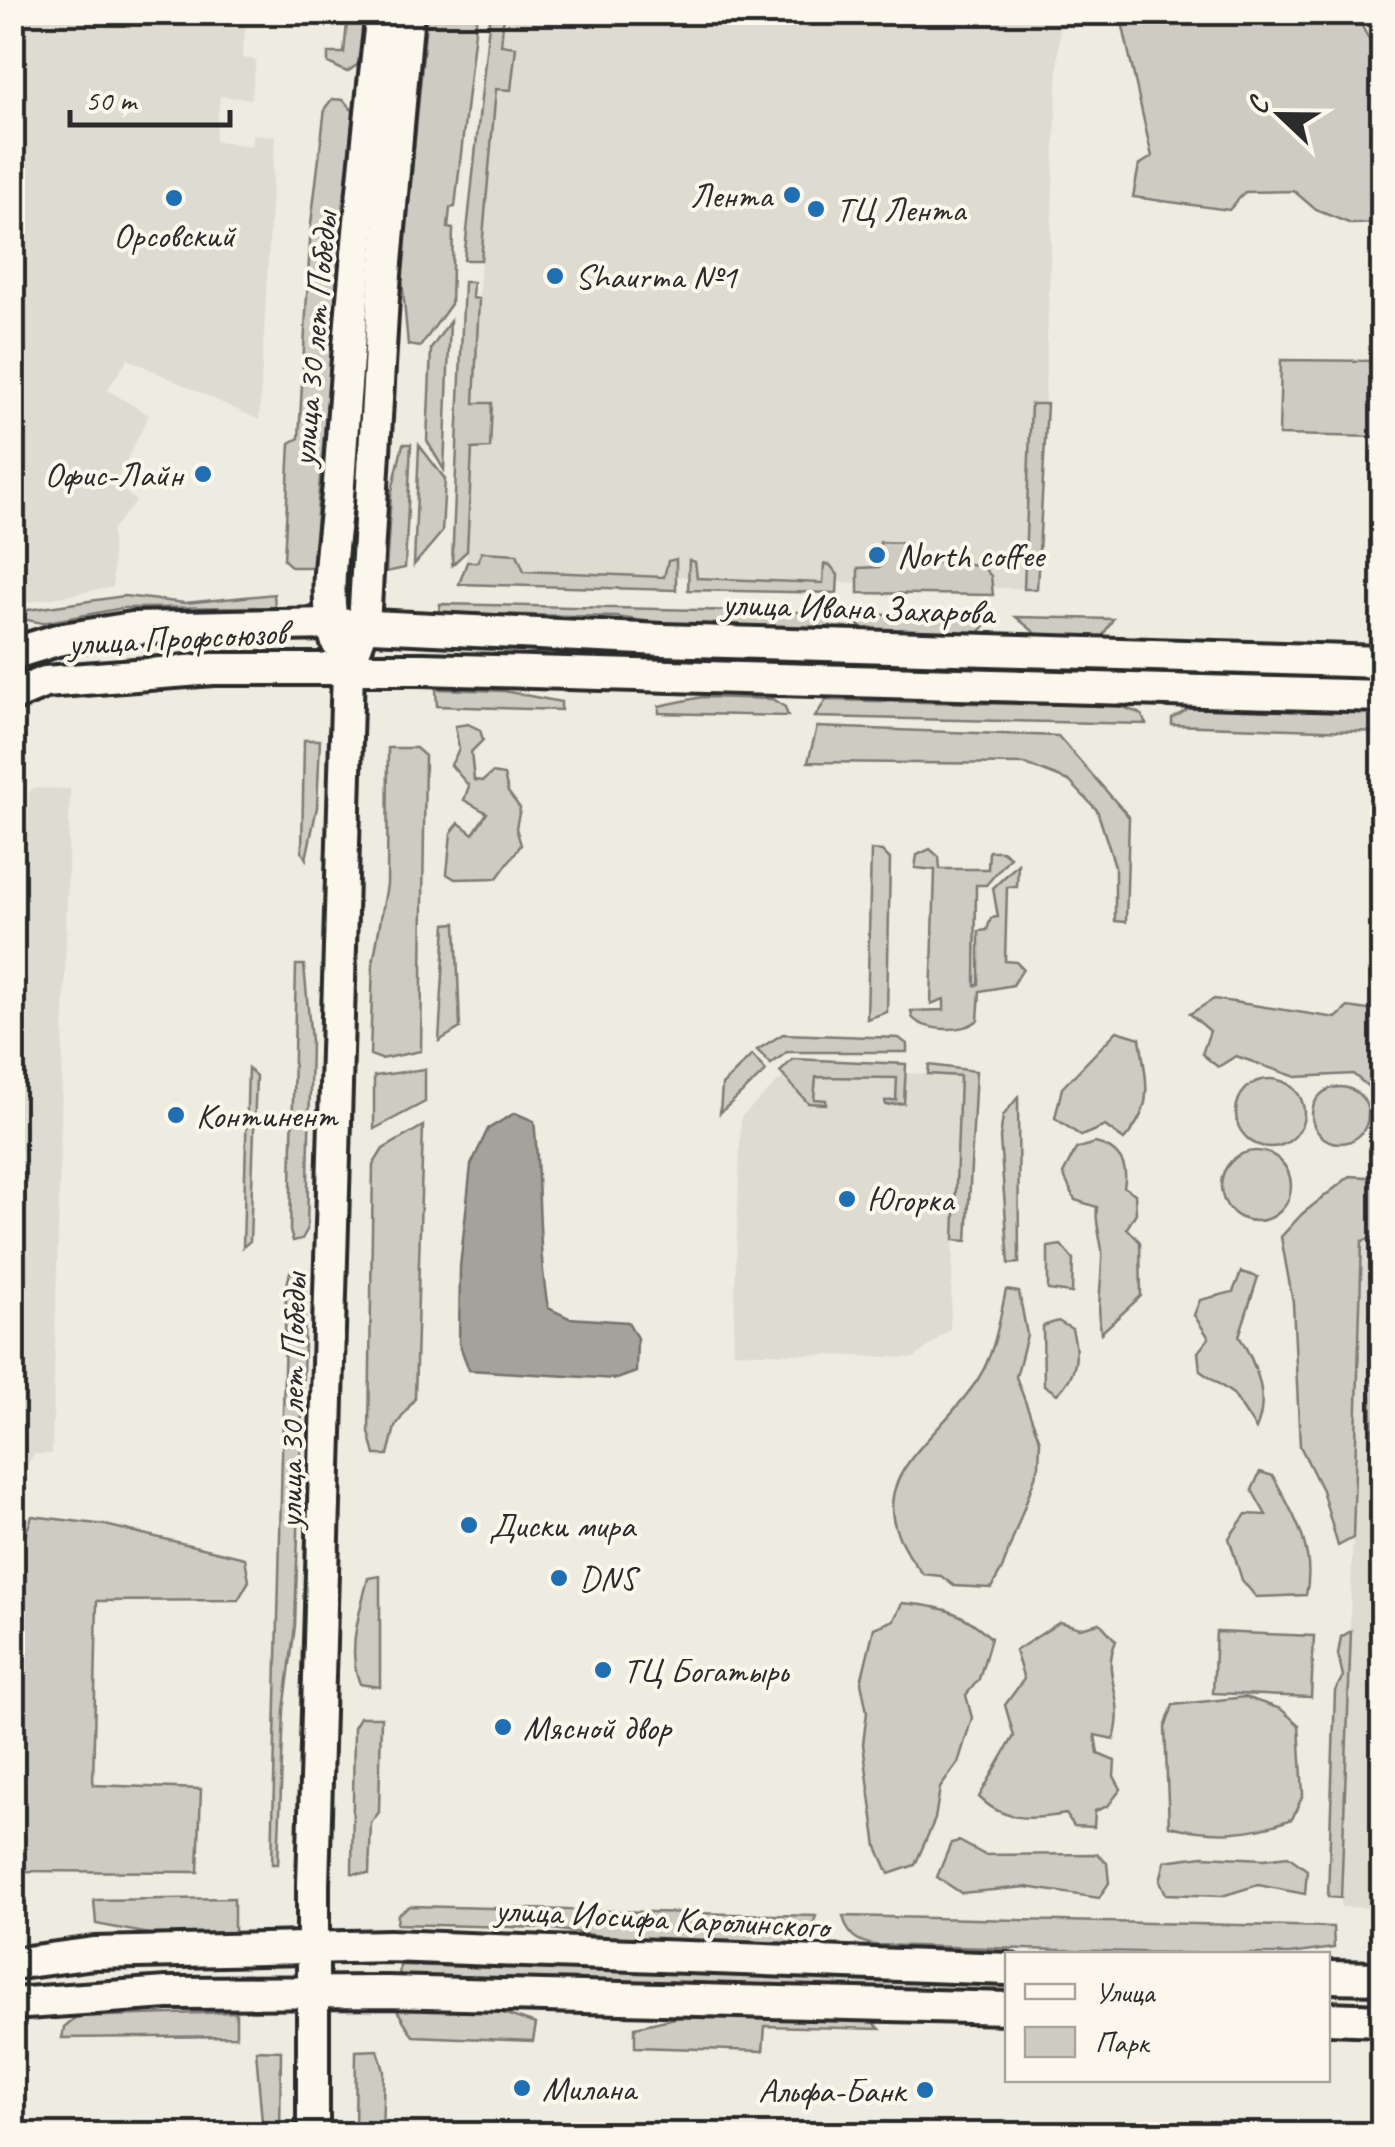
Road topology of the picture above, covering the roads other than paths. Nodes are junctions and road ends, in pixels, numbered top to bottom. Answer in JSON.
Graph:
{"nodes":[{"id":1,"x":382,"y":12,"type":"edge"},
{"id":2,"x":408,"y":12,"type":"edge"},
{"id":3,"x":331,"y":624,"type":"junction"},
{"id":4,"x":364,"y":625,"type":"junction"},
{"id":5,"x":12,"y":654,"type":"edge"},
{"id":6,"x":1382,"y":662,"type":"edge"},
{"id":7,"x":348,"y":669,"type":"junction"},
{"id":8,"x":12,"y":696,"type":"edge"},
{"id":9,"x":1382,"y":696,"type":"edge"},
{"id":10,"x":314,"y":1947,"type":"junction"},
{"id":11,"x":12,"y":1964,"type":"edge"},
{"id":12,"x":1005,"y":1968,"type":"edge"},
{"id":13,"x":1330,"y":1977,"type":"edge"},
{"id":14,"x":1382,"y":1978,"type":"edge"},
{"id":15,"x":314,"y":1992,"type":"junction"},
{"id":16,"x":12,"y":2004,"type":"edge"},
{"id":17,"x":1005,"y":2008,"type":"edge"},
{"id":18,"x":1330,"y":2018,"type":"edge"},
{"id":19,"x":1382,"y":2020,"type":"edge"},
{"id":20,"x":313,"y":2134,"type":"edge"}],
"edges":[{"from":1,"to":3,"type":"main road","name":"улица 30 лет Победы"},
{"from":2,"to":4,"type":"main road","name":"улица 30 лет Победы"},
{"from":3,"to":4,"type":"main road","name":"улица Ивана Захарова"},
{"from":3,"to":5,"type":"main road","name":"улица Профсоюзов"},
{"from":3,"to":7,"type":"main road","name":"улица 30 лет Победы"},
{"from":4,"to":6,"type":"main road","name":"улица Ивана Захарова"},
{"from":4,"to":7,"type":"main road","name":"улица 30 лет Победы"},
{"from":7,"to":8,"type":"main road","name":"улица Профсоюзов"},
{"from":7,"to":9,"type":"main road"},
{"from":7,"to":10,"type":"main road","name":"улица 30 лет Победы"},
{"from":10,"to":11,"type":"main road","name":"улица Иосифа Каролинского"},
{"from":10,"to":12,"type":"main road","name":"улица Иосифа Каролинского"},
{"from":10,"to":15,"type":"main road","name":"улица 30 лет Победы"},
{"from":13,"to":14,"type":"main road"},
{"from":15,"to":16,"type":"main road"},
{"from":15,"to":17,"type":"main road"},
{"from":15,"to":20,"type":"main road","name":"улица 30 лет Победы"},
{"from":18,"to":19,"type":"main road"}]}
